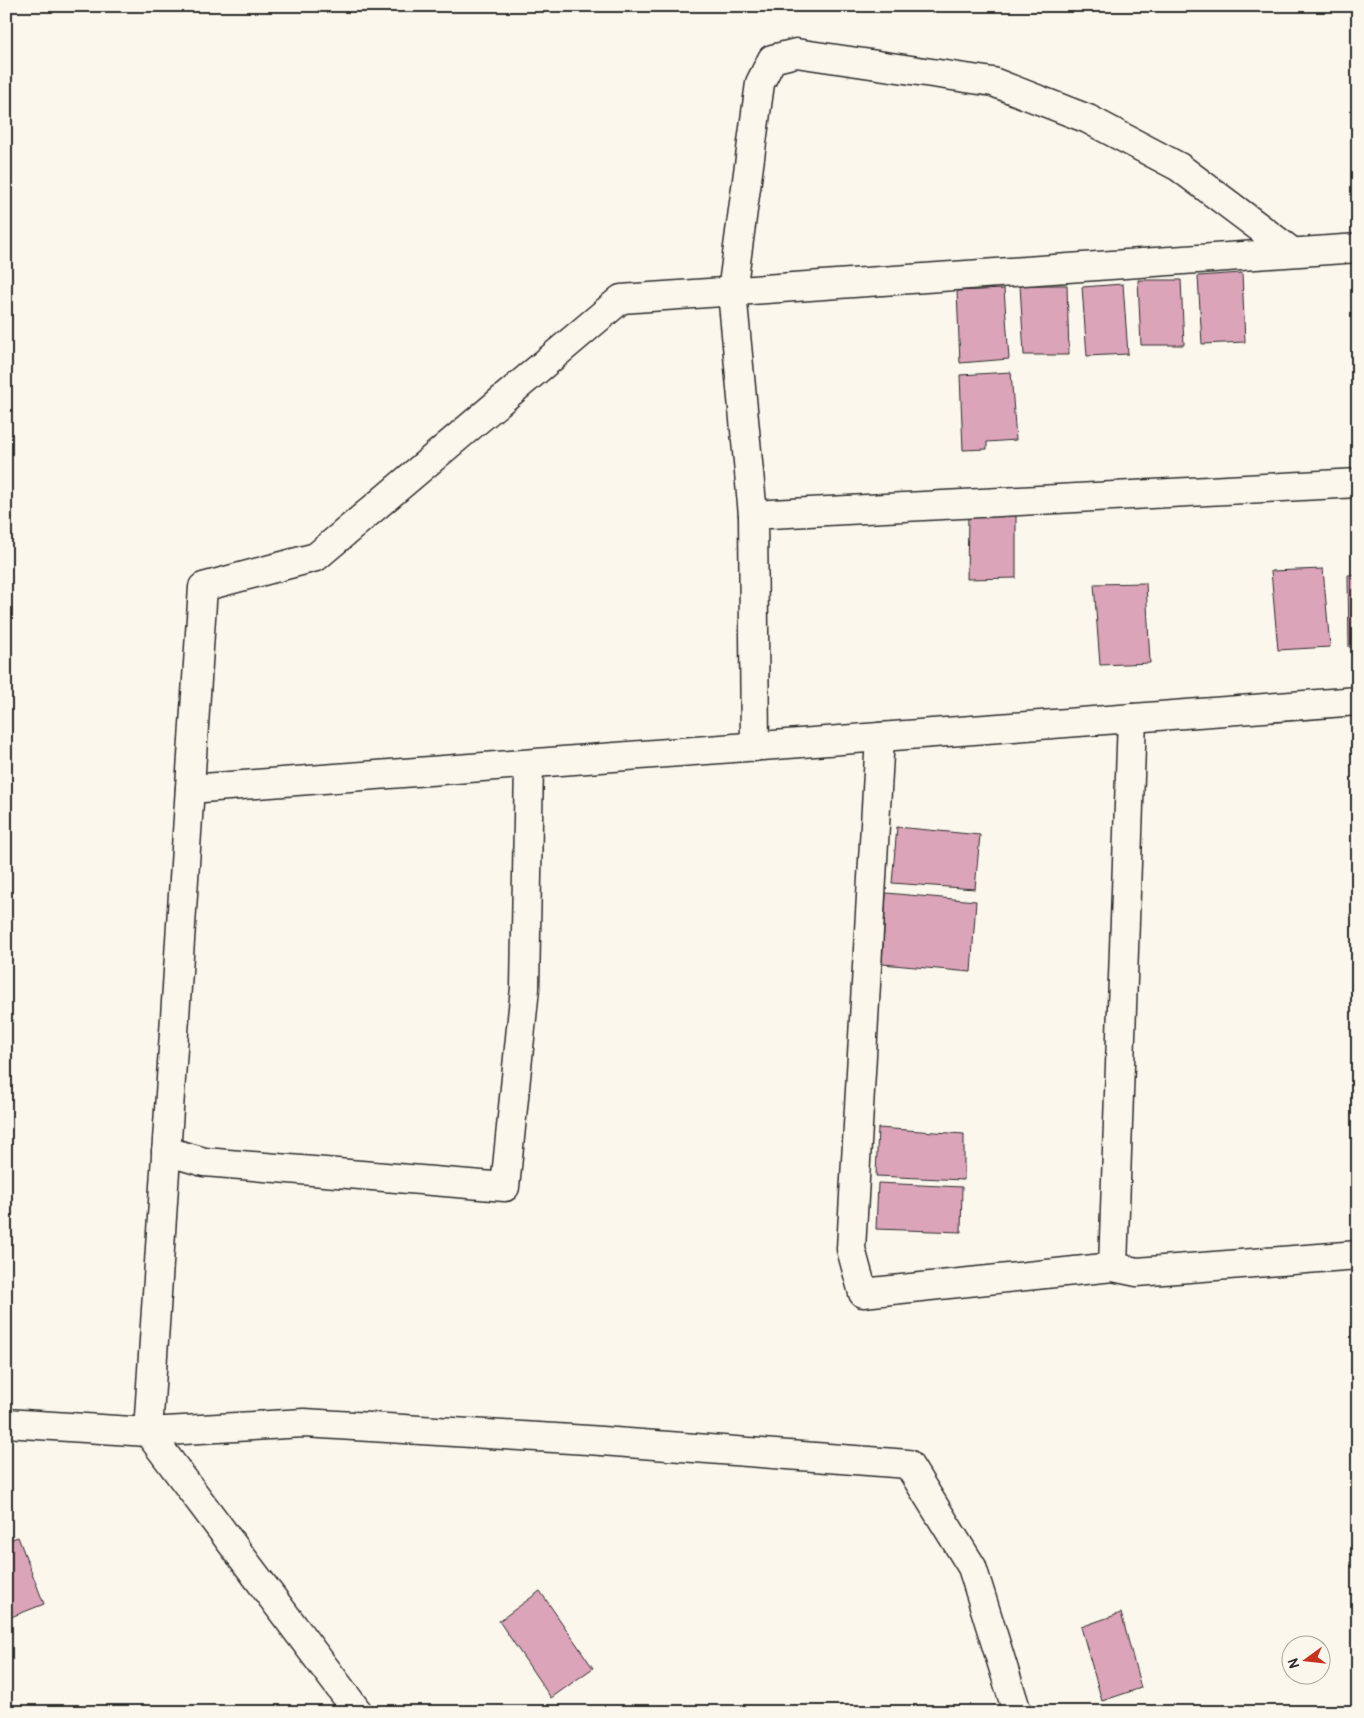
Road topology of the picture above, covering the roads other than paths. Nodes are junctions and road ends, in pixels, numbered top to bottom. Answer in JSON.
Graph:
{"nodes":[{"id":1,"x":1358,"y":248,"type":"edge"},
{"id":2,"x":1292,"y":252,"type":"junction"},
{"id":3,"x":732,"y":292,"type":"junction"},
{"id":4,"x":1358,"y":483,"type":"edge"},
{"id":5,"x":753,"y":516,"type":"junction"},
{"id":6,"x":1358,"y":702,"type":"edge"},
{"id":7,"x":1132,"y":718,"type":"junction"},
{"id":8,"x":880,"y":737,"type":"junction"},
{"id":9,"x":754,"y":747,"type":"junction"},
{"id":10,"x":529,"y":764,"type":"junction"},
{"id":11,"x":190,"y":789,"type":"junction"},
{"id":12,"x":166,"y":1152,"type":"junction"},
{"id":13,"x":1358,"y":1256,"type":"edge"},
{"id":14,"x":1113,"y":1268,"type":"junction"},
{"id":15,"x":6,"y":1423,"type":"edge"},
{"id":16,"x":148,"y":1432,"type":"junction"},
{"id":17,"x":358,"y":1712,"type":"edge"},
{"id":18,"x":1017,"y":1712,"type":"edge"}],
"edges":[{"from":1,"to":2,"type":"street"},
{"from":2,"to":3,"type":"street"},
{"from":2,"to":3,"type":"street"},
{"from":3,"to":5,"type":"street"},
{"from":3,"to":11,"type":"street"},
{"from":4,"to":5,"type":"street"},
{"from":5,"to":9,"type":"street"},
{"from":6,"to":7,"type":"street"},
{"from":7,"to":8,"type":"street"},
{"from":7,"to":14,"type":"street"},
{"from":8,"to":9,"type":"street"},
{"from":8,"to":14,"type":"street"},
{"from":9,"to":10,"type":"street"},
{"from":10,"to":11,"type":"street"},
{"from":10,"to":12,"type":"street"},
{"from":11,"to":12,"type":"street"},
{"from":12,"to":16,"type":"street"},
{"from":13,"to":14,"type":"street"},
{"from":15,"to":16,"type":"street"},
{"from":16,"to":17,"type":"street"},
{"from":16,"to":18,"type":"street"}]}
